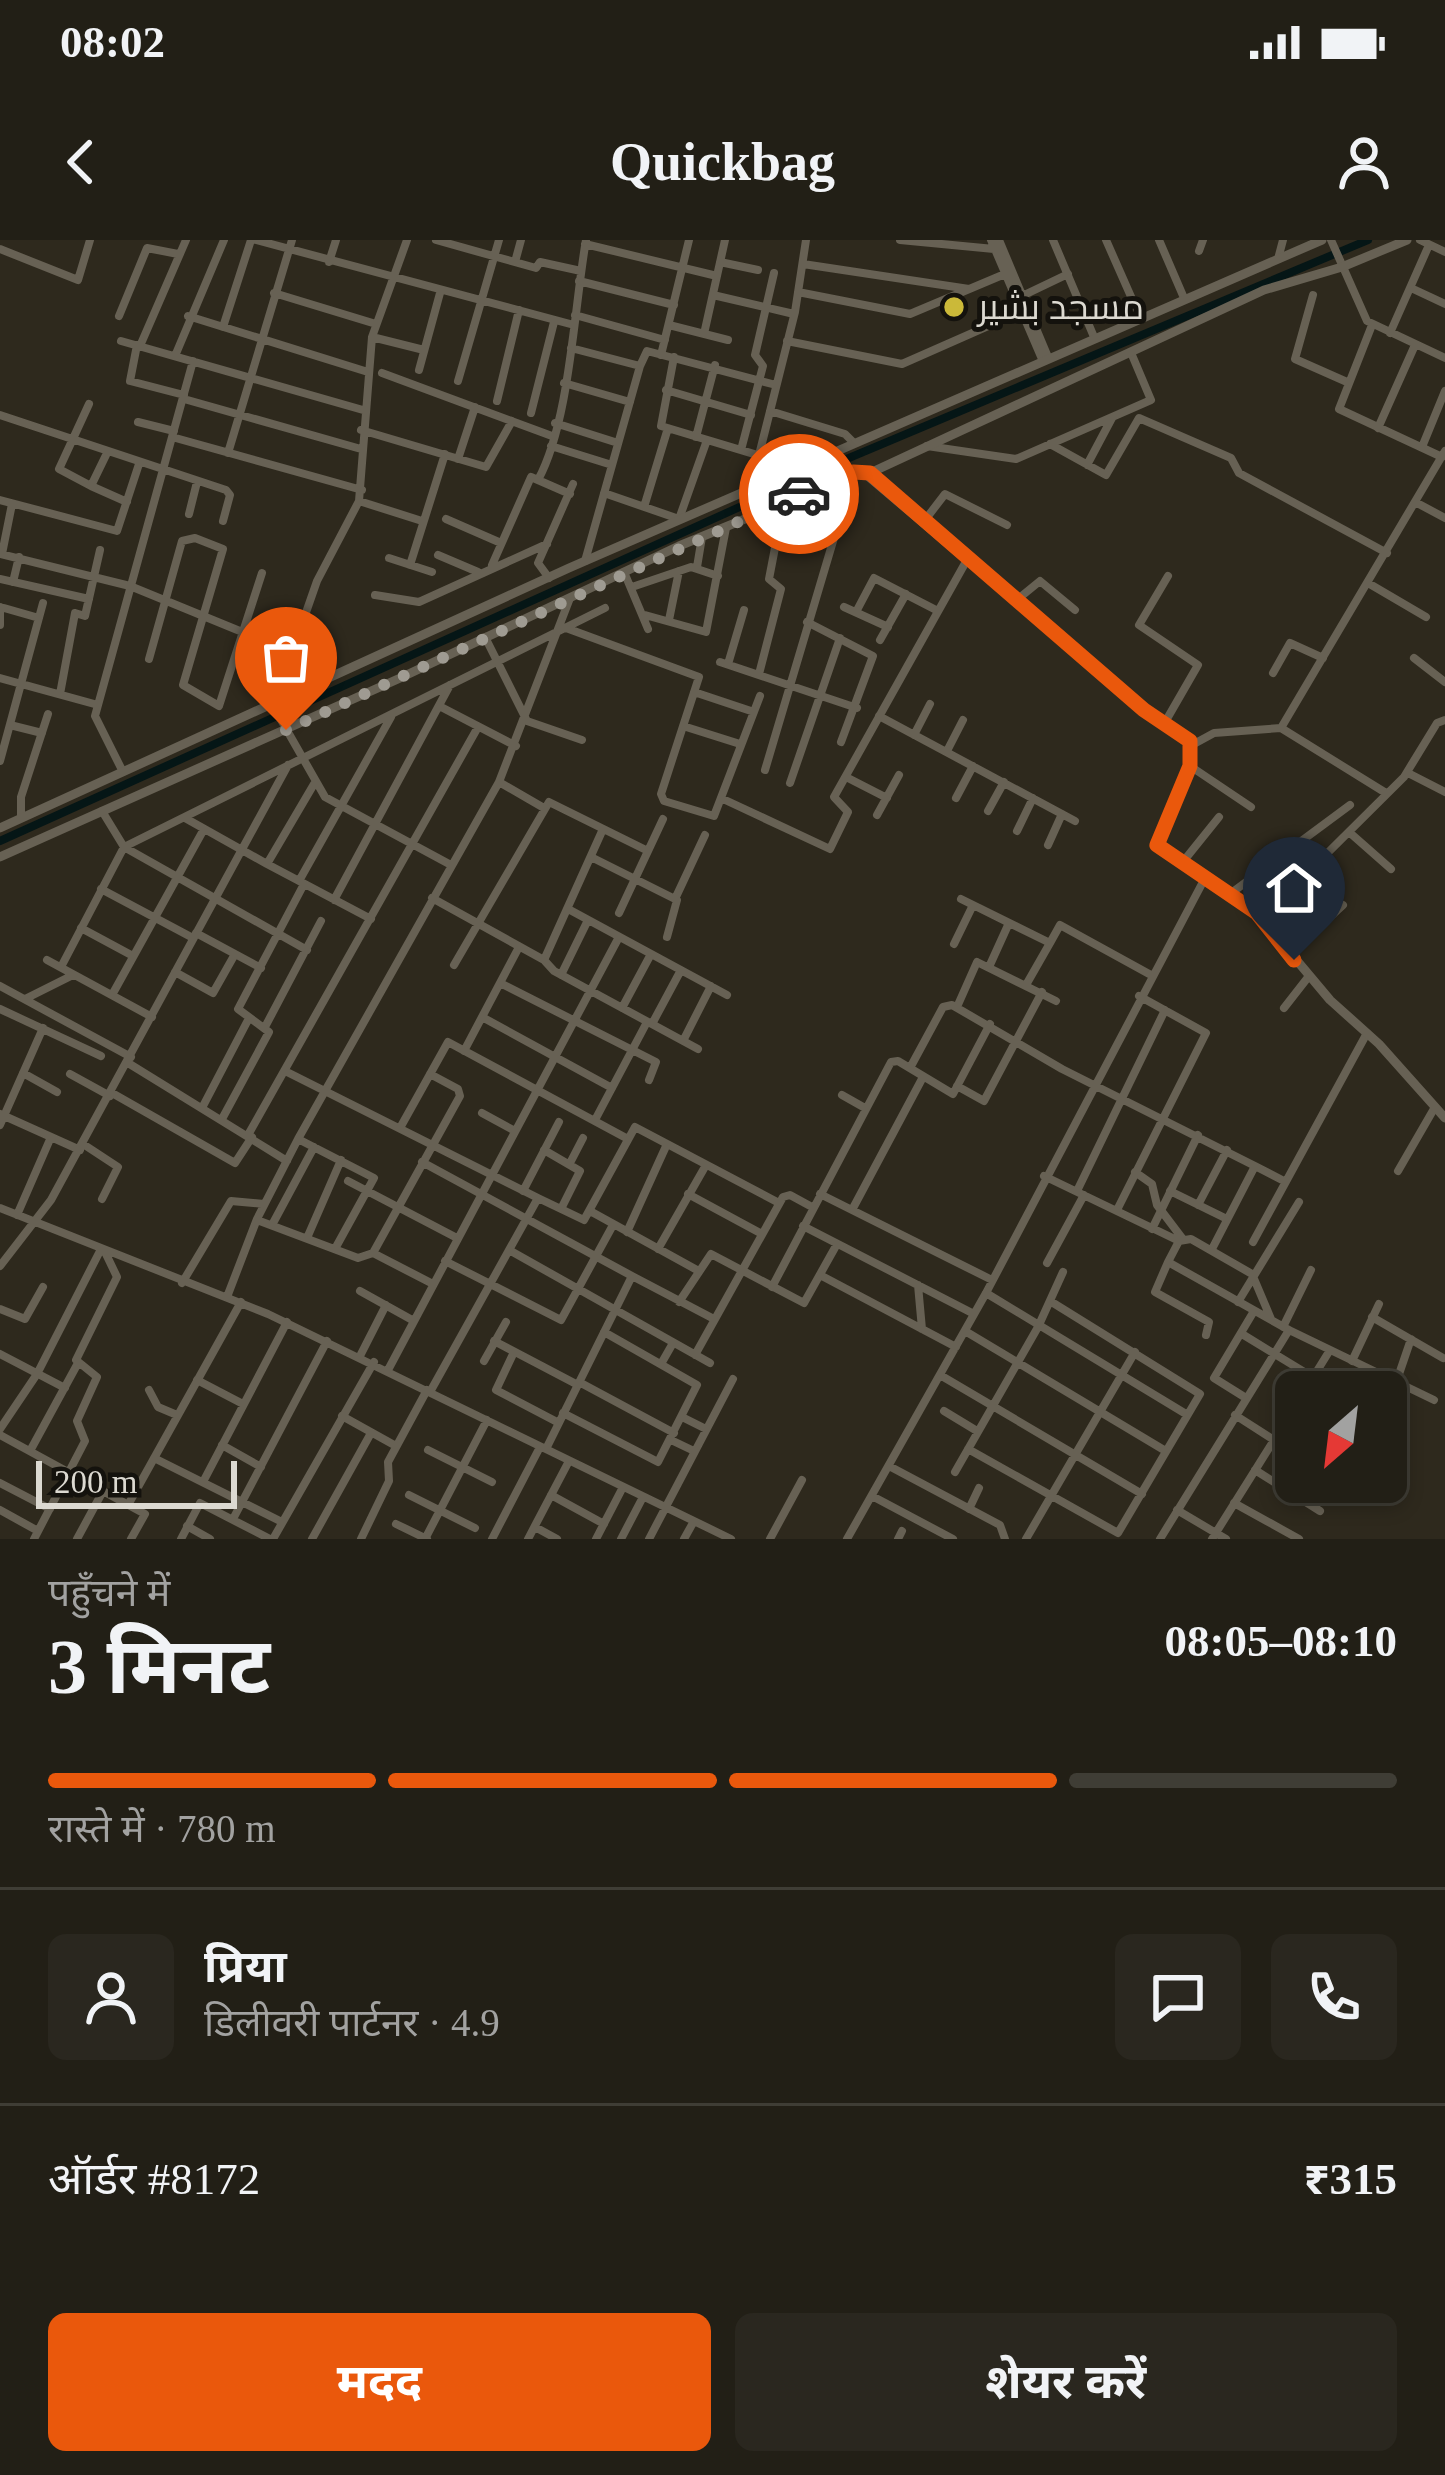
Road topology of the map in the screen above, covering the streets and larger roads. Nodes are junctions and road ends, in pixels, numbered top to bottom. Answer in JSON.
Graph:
{"nodes":[{"id":1,"x":89,"y":240,"type":"edge"},
{"id":2,"x":186,"y":240,"type":"edge"},
{"id":3,"x":224,"y":240,"type":"edge"},
{"id":4,"x":254,"y":240,"type":"edge"},
{"id":5,"x":336,"y":240,"type":"edge"},
{"id":6,"x":407,"y":240,"type":"edge"},
{"id":7,"x":436,"y":240,"type":"edge"},
{"id":8,"x":499,"y":240,"type":"edge"},
{"id":9,"x":521,"y":240,"type":"edge"},
{"id":10,"x":689,"y":240,"type":"edge"},
{"id":11,"x":725,"y":240,"type":"edge"},
{"id":12,"x":806,"y":240,"type":"edge"},
{"id":13,"x":900,"y":240,"type":"edge"},
{"id":14,"x":1053,"y":240,"type":"edge"},
{"id":15,"x":1106,"y":240,"type":"edge"},
{"id":16,"x":1160,"y":240,"type":"edge"},
{"id":17,"x":1203,"y":240,"type":"edge"},
{"id":18,"x":1282,"y":240,"type":"edge"},
{"id":19,"x":1407,"y":240,"type":"edge"},
{"id":20,"x":1328,"y":241,"type":"edge"},
{"id":21,"x":586,"y":242,"type":"edge"},
{"id":22,"x":1424,"y":243,"type":"edge"},
{"id":23,"x":997,"y":244,"type":"edge"},
{"id":24,"x":290,"y":245,"type":"edge"},
{"id":25,"x":0,"y":249,"type":"edge"},
{"id":26,"x":1199,"y":251,"type":"dead end"},
{"id":27,"x":1445,"y":252,"type":"edge"},
{"id":28,"x":178,"y":254,"type":"junction"},
{"id":29,"x":494,"y":256,"type":"junction"},
{"id":30,"x":1278,"y":259,"type":"junction"},
{"id":31,"x":329,"y":262,"type":"junction"},
{"id":32,"x":515,"y":262,"type":"junction"},
{"id":33,"x":720,"y":262,"type":"junction"},
{"id":34,"x":1340,"y":262,"type":"junction"},
{"id":35,"x":803,"y":264,"type":"junction"},
{"id":36,"x":682,"y":268,"type":"junction"},
{"id":37,"x":758,"y":270,"type":"dead end"},
{"id":38,"x":775,"y":273,"type":"dead end"},
{"id":39,"x":1008,"y":273,"type":"junction"},
{"id":40,"x":1068,"y":274,"type":"junction"},
{"id":41,"x":580,"y":276,"type":"junction"},
{"id":42,"x":717,"y":276,"type":"junction"},
{"id":43,"x":392,"y":279,"type":"junction"},
{"id":44,"x":1411,"y":288,"type":"junction"},
{"id":45,"x":971,"y":289,"type":"junction"},
{"id":46,"x":798,"y":292,"type":"junction"},
{"id":47,"x":274,"y":293,"type":"junction"},
{"id":48,"x":440,"y":293,"type":"junction"},
{"id":49,"x":713,"y":295,"type":"junction"},
{"id":50,"x":1313,"y":295,"type":"dead end"},
{"id":51,"x":1022,"y":296,"type":"junction"},
{"id":52,"x":1184,"y":298,"type":"junction"},
{"id":53,"x":479,"y":302,"type":"junction"},
{"id":54,"x":674,"y":304,"type":"junction"},
{"id":55,"x":1445,"y":304,"type":"edge"},
{"id":56,"x":768,"y":308,"type":"junction"},
{"id":57,"x":519,"y":310,"type":"junction"},
{"id":58,"x":1022,"y":311,"type":"junction"},
{"id":59,"x":794,"y":314,"type":"junction"},
{"id":60,"x":119,"y":316,"type":"dead end"},
{"id":61,"x":188,"y":316,"type":"junction"},
{"id":62,"x":1140,"y":317,"type":"junction"},
{"id":63,"x":574,"y":320,"type":"junction"},
{"id":64,"x":554,"y":322,"type":"junction"},
{"id":65,"x":376,"y":324,"type":"junction"},
{"id":66,"x":669,"y":325,"type":"junction"},
{"id":67,"x":1372,"y":325,"type":"junction"},
{"id":68,"x":223,"y":327,"type":"junction"},
{"id":69,"x":1390,"y":333,"type":"junction"},
{"id":70,"x":704,"y":334,"type":"junction"},
{"id":71,"x":372,"y":337,"type":"junction"},
{"id":72,"x":1094,"y":337,"type":"junction"},
{"id":73,"x":261,"y":338,"type":"junction"},
{"id":74,"x":665,"y":340,"type":"junction"},
{"id":75,"x":728,"y":340,"type":"dead end"},
{"id":76,"x":122,"y":341,"type":"dead end"},
{"id":77,"x":787,"y":341,"type":"junction"},
{"id":78,"x":1415,"y":345,"type":"junction"},
{"id":79,"x":138,"y":346,"type":"junction"},
{"id":80,"x":572,"y":348,"type":"junction"},
{"id":81,"x":424,"y":350,"type":"junction"},
{"id":82,"x":662,"y":355,"type":"junction"},
{"id":83,"x":1132,"y":355,"type":"junction"},
{"id":84,"x":175,"y":356,"type":"junction"},
{"id":85,"x":674,"y":357,"type":"junction"},
{"id":86,"x":1045,"y":358,"type":"junction"},
{"id":87,"x":1445,"y":358,"type":"edge"},
{"id":88,"x":193,"y":361,"type":"junction"},
{"id":89,"x":716,"y":365,"type":"junction"},
{"id":90,"x":640,"y":366,"type":"junction"},
{"id":91,"x":418,"y":370,"type":"dead end"},
{"id":92,"x":368,"y":372,"type":"junction"},
{"id":93,"x":382,"y":373,"type":"dead end"},
{"id":94,"x":247,"y":376,"type":"junction"},
{"id":95,"x":760,"y":379,"type":"junction"},
{"id":96,"x":458,"y":381,"type":"dead end"},
{"id":97,"x":1347,"y":382,"type":"junction"},
{"id":98,"x":563,"y":383,"type":"junction"},
{"id":99,"x":776,"y":385,"type":"junction"},
{"id":100,"x":666,"y":390,"type":"junction"},
{"id":101,"x":1445,"y":391,"type":"edge"},
{"id":102,"x":184,"y":397,"type":"junction"},
{"id":103,"x":497,"y":401,"type":"dead end"},
{"id":104,"x":630,"y":402,"type":"junction"},
{"id":105,"x":705,"y":402,"type":"junction"},
{"id":106,"x":89,"y":404,"type":"dead end"},
{"id":107,"x":475,"y":407,"type":"junction"},
{"id":108,"x":363,"y":410,"type":"junction"},
{"id":109,"x":770,"y":411,"type":"junction"},
{"id":110,"x":531,"y":413,"type":"dead end"},
{"id":111,"x":238,"y":414,"type":"junction"},
{"id":112,"x":0,"y":415,"type":"edge"},
{"id":113,"x":751,"y":415,"type":"junction"},
{"id":114,"x":1113,"y":417,"type":"junction"},
{"id":115,"x":512,"y":421,"type":"junction"},
{"id":116,"x":138,"y":422,"type":"dead end"},
{"id":117,"x":555,"y":423,"type":"junction"},
{"id":118,"x":668,"y":428,"type":"junction"},
{"id":119,"x":1378,"y":428,"type":"junction"},
{"id":120,"x":361,"y":430,"type":"junction"},
{"id":121,"x":173,"y":434,"type":"junction"},
{"id":122,"x":695,"y":436,"type":"junction"},
{"id":123,"x":74,"y":440,"type":"junction"},
{"id":124,"x":706,"y":440,"type":"junction"},
{"id":125,"x":551,"y":441,"type":"junction"},
{"id":126,"x":853,"y":442,"type":"junction"},
{"id":127,"x":618,"y":443,"type":"junction"},
{"id":128,"x":1050,"y":444,"type":"junction"},
{"id":129,"x":926,"y":446,"type":"junction"},
{"id":130,"x":1423,"y":447,"type":"junction"},
{"id":131,"x":361,"y":449,"type":"junction"},
{"id":132,"x":742,"y":450,"type":"junction"},
{"id":133,"x":107,"y":452,"type":"junction"},
{"id":134,"x":228,"y":453,"type":"junction"},
{"id":135,"x":445,"y":454,"type":"junction"},
{"id":136,"x":834,"y":454,"type":"junction"},
{"id":137,"x":1444,"y":454,"type":"edge"},
{"id":138,"x":759,"y":455,"type":"junction"},
{"id":139,"x":458,"y":459,"type":"junction"},
{"id":140,"x":139,"y":464,"type":"junction"},
{"id":141,"x":612,"y":465,"type":"junction"},
{"id":142,"x":1087,"y":465,"type":"junction"},
{"id":143,"x":797,"y":467,"type":"junction"},
{"id":144,"x":163,"y":472,"type":"junction"},
{"id":145,"x":848,"y":473,"type":"junction"},
{"id":146,"x":870,"y":473,"type":"junction"},
{"id":147,"x":538,"y":480,"type":"junction"},
{"id":148,"x":197,"y":482,"type":"junction"},
{"id":149,"x":91,"y":486,"type":"junction"},
{"id":150,"x":604,"y":494,"type":"junction"},
{"id":151,"x":360,"y":495,"type":"junction"},
{"id":152,"x":0,"y":500,"type":"edge"},
{"id":153,"x":784,"y":500,"type":"junction"},
{"id":154,"x":127,"y":502,"type":"junction"},
{"id":155,"x":1417,"y":503,"type":"junction"},
{"id":156,"x":12,"y":504,"type":"junction"},
{"id":157,"x":644,"y":507,"type":"junction"},
{"id":158,"x":189,"y":514,"type":"dead end"},
{"id":159,"x":1445,"y":518,"type":"edge"},
{"id":160,"x":446,"y":519,"type":"dead end"},
{"id":161,"x":680,"y":519,"type":"junction"},
{"id":162,"x":223,"y":520,"type":"dead end"},
{"id":163,"x":422,"y":520,"type":"junction"},
{"id":164,"x":925,"y":520,"type":"junction"},
{"id":165,"x":1006,"y":526,"type":"dead end"},
{"id":166,"x":726,"y":528,"type":"junction"},
{"id":167,"x":702,"y":537,"type":"junction"},
{"id":168,"x":501,"y":543,"type":"junction"},
{"id":169,"x":547,"y":544,"type":"junction"},
{"id":170,"x":100,"y":550,"type":"dead end"},
{"id":171,"x":1387,"y":553,"type":"junction"},
{"id":172,"x":1,"y":554,"type":"edge"},
{"id":173,"x":439,"y":555,"type":"dead end"},
{"id":174,"x":19,"y":557,"type":"junction"},
{"id":175,"x":969,"y":557,"type":"junction"},
{"id":176,"x":389,"y":558,"type":"dead end"},
{"id":177,"x":585,"y":561,"type":"junction"},
{"id":178,"x":410,"y":565,"type":"junction"},
{"id":179,"x":491,"y":567,"type":"junction"},
{"id":180,"x":697,"y":567,"type":"junction"},
{"id":181,"x":680,"y":571,"type":"junction"},
{"id":182,"x":432,"y":572,"type":"dead end"},
{"id":183,"x":480,"y":572,"type":"junction"},
{"id":184,"x":624,"y":572,"type":"junction"},
{"id":185,"x":262,"y":573,"type":"dead end"},
{"id":186,"x":95,"y":576,"type":"junction"},
{"id":187,"x":718,"y":576,"type":"junction"},
{"id":188,"x":1168,"y":576,"type":"dead end"},
{"id":189,"x":548,"y":578,"type":"junction"},
{"id":190,"x":0,"y":579,"type":"edge"},
{"id":191,"x":14,"y":582,"type":"junction"},
{"id":192,"x":1368,"y":584,"type":"junction"},
{"id":193,"x":130,"y":586,"type":"junction"},
{"id":194,"x":632,"y":586,"type":"junction"},
{"id":195,"x":906,"y":594,"type":"junction"},
{"id":196,"x":375,"y":595,"type":"dead end"},
{"id":197,"x":571,"y":598,"type":"junction"},
{"id":198,"x":88,"y":599,"type":"junction"},
{"id":199,"x":1018,"y":599,"type":"junction"},
{"id":200,"x":166,"y":600,"type":"junction"},
{"id":201,"x":43,"y":603,"type":"dead end"},
{"id":202,"x":2,"y":607,"type":"edge"},
{"id":203,"x":844,"y":607,"type":"dead end"},
{"id":204,"x":605,"y":608,"type":"dead end"},
{"id":205,"x":744,"y":610,"type":"dead end"},
{"id":206,"x":1076,"y":610,"type":"dead end"},
{"id":207,"x":938,"y":611,"type":"junction"},
{"id":208,"x":856,"y":612,"type":"junction"},
{"id":209,"x":645,"y":615,"type":"junction"},
{"id":210,"x":207,"y":617,"type":"junction"},
{"id":211,"x":1426,"y":617,"type":"dead end"},
{"id":212,"x":39,"y":618,"type":"junction"},
{"id":213,"x":669,"y":620,"type":"junction"},
{"id":214,"x":807,"y":622,"type":"junction"},
{"id":215,"x":0,"y":625,"type":"edge"},
{"id":216,"x":888,"y":627,"type":"junction"},
{"id":217,"x":563,"y":629,"type":"junction"},
{"id":218,"x":648,"y":629,"type":"dead end"},
{"id":219,"x":247,"y":634,"type":"junction"},
{"id":220,"x":484,"y":637,"type":"junction"},
{"id":221,"x":840,"y":638,"type":"junction"},
{"id":222,"x":880,"y":640,"type":"dead end"},
{"id":223,"x":291,"y":652,"type":"junction"},
{"id":224,"x":1323,"y":658,"type":"junction"},
{"id":225,"x":1414,"y":658,"type":"dead end"},
{"id":226,"x":149,"y":659,"type":"dead end"},
{"id":227,"x":496,"y":662,"type":"junction"},
{"id":228,"x":1273,"y":673,"type":"dead end"},
{"id":229,"x":759,"y":674,"type":"junction"},
{"id":230,"x":0,"y":679,"type":"edge"},
{"id":231,"x":1445,"y":682,"type":"edge"},
{"id":232,"x":790,"y":683,"type":"junction"},
{"id":233,"x":22,"y":684,"type":"junction"},
{"id":234,"x":451,"y":685,"type":"junction"},
{"id":235,"x":694,"y":692,"type":"junction"},
{"id":236,"x":60,"y":694,"type":"junction"},
{"id":237,"x":821,"y":694,"type":"junction"},
{"id":238,"x":760,"y":697,"type":"dead end"},
{"id":239,"x":98,"y":704,"type":"junction"},
{"id":240,"x":930,"y":704,"type":"dead end"},
{"id":241,"x":442,"y":708,"type":"junction"},
{"id":242,"x":857,"y":708,"type":"junction"},
{"id":243,"x":754,"y":712,"type":"junction"},
{"id":244,"x":48,"y":714,"type":"dead end"},
{"id":245,"x":278,"y":714,"type":"junction"},
{"id":246,"x":879,"y":716,"type":"junction"},
{"id":247,"x":391,"y":717,"type":"junction"},
{"id":248,"x":963,"y":720,"type":"dead end"},
{"id":249,"x":1445,"y":720,"type":"edge"},
{"id":250,"x":527,"y":721,"type":"junction"},
{"id":251,"x":1164,"y":724,"type":"junction"},
{"id":252,"x":10,"y":725,"type":"junction"},
{"id":253,"x":683,"y":726,"type":"junction"},
{"id":254,"x":478,"y":727,"type":"junction"},
{"id":255,"x":1282,"y":728,"type":"junction"},
{"id":256,"x":42,"y":733,"type":"junction"},
{"id":257,"x":914,"y":734,"type":"junction"},
{"id":258,"x":583,"y":740,"type":"dead end"},
{"id":259,"x":841,"y":742,"type":"dead end"},
{"id":260,"x":740,"y":744,"type":"junction"},
{"id":261,"x":1192,"y":745,"type":"junction"},
{"id":262,"x":516,"y":746,"type":"junction"},
{"id":263,"x":947,"y":752,"type":"junction"},
{"id":264,"x":300,"y":759,"type":"junction"},
{"id":265,"x":0,"y":761,"type":"edge"},
{"id":266,"x":288,"y":765,"type":"junction"},
{"id":267,"x":973,"y":766,"type":"junction"},
{"id":268,"x":1190,"y":766,"type":"junction"},
{"id":269,"x":765,"y":770,"type":"dead end"},
{"id":270,"x":123,"y":772,"type":"junction"},
{"id":271,"x":1408,"y":773,"type":"junction"},
{"id":272,"x":899,"y":775,"type":"dead end"},
{"id":273,"x":845,"y":777,"type":"junction"},
{"id":274,"x":499,"y":782,"type":"junction"},
{"id":275,"x":1004,"y":782,"type":"junction"},
{"id":276,"x":790,"y":783,"type":"dead end"},
{"id":277,"x":314,"y":784,"type":"junction"},
{"id":278,"x":1445,"y":792,"type":"edge"},
{"id":279,"x":1386,"y":793,"type":"junction"},
{"id":280,"x":886,"y":798,"type":"junction"},
{"id":281,"x":956,"y":798,"type":"dead end"},
{"id":282,"x":1033,"y":798,"type":"junction"},
{"id":283,"x":722,"y":799,"type":"junction"},
{"id":284,"x":1351,"y":805,"type":"dead end"},
{"id":285,"x":342,"y":807,"type":"junction"},
{"id":286,"x":1251,"y":807,"type":"dead end"},
{"id":287,"x":544,"y":808,"type":"junction"},
{"id":288,"x":102,"y":811,"type":"junction"},
{"id":289,"x":988,"y":811,"type":"dead end"},
{"id":290,"x":1062,"y":814,"type":"junction"},
{"id":291,"x":877,"y":815,"type":"dead end"},
{"id":292,"x":1220,"y":817,"type":"dead end"},
{"id":293,"x":21,"y":818,"type":"junction"},
{"id":294,"x":184,"y":818,"type":"junction"},
{"id":295,"x":663,"y":819,"type":"dead end"},
{"id":296,"x":1075,"y":821,"type":"dead end"},
{"id":297,"x":376,"y":825,"type":"junction"},
{"id":298,"x":0,"y":828,"type":"edge"},
{"id":299,"x":204,"y":829,"type":"junction"},
{"id":300,"x":603,"y":829,"type":"junction"},
{"id":301,"x":1017,"y":831,"type":"dead end"},
{"id":302,"x":1349,"y":832,"type":"junction"},
{"id":303,"x":705,"y":835,"type":"dead end"},
{"id":304,"x":412,"y":845,"type":"junction"},
{"id":305,"x":1048,"y":845,"type":"dead end"},
{"id":306,"x":124,"y":847,"type":"junction"},
{"id":307,"x":242,"y":850,"type":"junction"},
{"id":308,"x":648,"y":851,"type":"junction"},
{"id":309,"x":591,"y":856,"type":"junction"},
{"id":310,"x":0,"y":857,"type":"edge"},
{"id":311,"x":1182,"y":863,"type":"junction"},
{"id":312,"x":267,"y":864,"type":"junction"},
{"id":313,"x":451,"y":865,"type":"junction"},
{"id":314,"x":1390,"y":868,"type":"dead end"},
{"id":315,"x":176,"y":876,"type":"junction"},
{"id":316,"x":635,"y":878,"type":"junction"},
{"id":317,"x":1205,"y":878,"type":"junction"},
{"id":318,"x":301,"y":882,"type":"junction"},
{"id":319,"x":101,"y":889,"type":"junction"},
{"id":320,"x":1230,"y":894,"type":"junction"},
{"id":321,"x":215,"y":898,"type":"junction"},
{"id":322,"x":432,"y":898,"type":"junction"},
{"id":323,"x":675,"y":899,"type":"junction"},
{"id":324,"x":961,"y":899,"type":"dead end"},
{"id":325,"x":334,"y":900,"type":"junction"},
{"id":326,"x":973,"y":905,"type":"junction"},
{"id":327,"x":1342,"y":905,"type":"dead end"},
{"id":328,"x":570,"y":910,"type":"junction"},
{"id":329,"x":619,"y":913,"type":"dead end"},
{"id":330,"x":154,"y":917,"type":"junction"},
{"id":331,"x":1262,"y":918,"type":"junction"},
{"id":332,"x":371,"y":920,"type":"junction"},
{"id":333,"x":588,"y":920,"type":"junction"},
{"id":334,"x":321,"y":921,"type":"dead end"},
{"id":335,"x":1009,"y":923,"type":"junction"},
{"id":336,"x":478,"y":924,"type":"junction"},
{"id":337,"x":81,"y":928,"type":"junction"},
{"id":338,"x":279,"y":933,"type":"junction"},
{"id":339,"x":195,"y":936,"type":"junction"},
{"id":340,"x":619,"y":937,"type":"junction"},
{"id":341,"x":667,"y":938,"type":"dead end"},
{"id":342,"x":1050,"y":943,"type":"junction"},
{"id":343,"x":954,"y":944,"type":"dead end"},
{"id":344,"x":519,"y":947,"type":"junction"},
{"id":345,"x":307,"y":950,"type":"junction"},
{"id":346,"x":651,"y":954,"type":"junction"},
{"id":347,"x":1290,"y":954,"type":"junction"},
{"id":348,"x":235,"y":955,"type":"junction"},
{"id":349,"x":133,"y":956,"type":"junction"},
{"id":350,"x":47,"y":960,"type":"dead end"},
{"id":351,"x":544,"y":960,"type":"junction"},
{"id":352,"x":454,"y":965,"type":"dead end"},
{"id":353,"x":61,"y":967,"type":"junction"},
{"id":354,"x":988,"y":967,"type":"junction"},
{"id":355,"x":260,"y":968,"type":"junction"},
{"id":356,"x":681,"y":970,"type":"junction"},
{"id":357,"x":175,"y":972,"type":"junction"},
{"id":358,"x":74,"y":974,"type":"junction"},
{"id":359,"x":561,"y":975,"type":"junction"},
{"id":360,"x":1151,"y":975,"type":"junction"},
{"id":361,"x":1309,"y":976,"type":"junction"},
{"id":362,"x":500,"y":983,"type":"junction"},
{"id":363,"x":1026,"y":985,"type":"junction"},
{"id":364,"x":0,"y":986,"type":"edge"},
{"id":365,"x":711,"y":986,"type":"junction"},
{"id":366,"x":592,"y":992,"type":"junction"},
{"id":367,"x":1042,"y":992,"type":"junction"},
{"id":368,"x":112,"y":995,"type":"junction"},
{"id":369,"x":727,"y":995,"type":"dead end"},
{"id":370,"x":1139,"y":996,"type":"junction"},
{"id":371,"x":25,"y":999,"type":"junction"},
{"id":372,"x":1056,"y":1001,"type":"dead end"},
{"id":373,"x":957,"y":1006,"type":"junction"},
{"id":374,"x":622,"y":1008,"type":"junction"},
{"id":375,"x":1284,"y":1008,"type":"dead end"},
{"id":376,"x":0,"y":1009,"type":"edge"},
{"id":377,"x":1165,"y":1010,"type":"junction"},
{"id":378,"x":152,"y":1017,"type":"junction"},
{"id":379,"x":482,"y":1017,"type":"junction"},
{"id":380,"x":248,"y":1020,"type":"junction"},
{"id":381,"x":575,"y":1022,"type":"junction"},
{"id":382,"x":649,"y":1023,"type":"junction"},
{"id":383,"x":990,"y":1024,"type":"junction"},
{"id":384,"x":266,"y":1027,"type":"junction"},
{"id":385,"x":43,"y":1028,"type":"junction"},
{"id":386,"x":1366,"y":1033,"type":"junction"},
{"id":387,"x":1018,"y":1040,"type":"junction"},
{"id":388,"x":683,"y":1041,"type":"junction"},
{"id":389,"x":698,"y":1049,"type":"dead end"},
{"id":390,"x":464,"y":1051,"type":"junction"},
{"id":391,"x":631,"y":1051,"type":"junction"},
{"id":392,"x":101,"y":1056,"type":"dead end"},
{"id":393,"x":555,"y":1058,"type":"junction"},
{"id":394,"x":130,"y":1060,"type":"junction"},
{"id":395,"x":910,"y":1067,"type":"junction"},
{"id":396,"x":285,"y":1071,"type":"junction"},
{"id":397,"x":23,"y":1073,"type":"junction"},
{"id":398,"x":70,"y":1074,"type":"dead end"},
{"id":399,"x":430,"y":1074,"type":"junction"},
{"id":400,"x":923,"y":1076,"type":"junction"},
{"id":401,"x":649,"y":1080,"type":"dead end"},
{"id":402,"x":1094,"y":1083,"type":"junction"},
{"id":403,"x":957,"y":1086,"type":"junction"},
{"id":404,"x":612,"y":1088,"type":"junction"},
{"id":405,"x":326,"y":1090,"type":"junction"},
{"id":406,"x":537,"y":1091,"type":"junction"},
{"id":407,"x":57,"y":1092,"type":"dead end"},
{"id":408,"x":111,"y":1095,"type":"junction"},
{"id":409,"x":842,"y":1095,"type":"dead end"},
{"id":410,"x":1123,"y":1096,"type":"junction"},
{"id":411,"x":1435,"y":1107,"type":"junction"},
{"id":412,"x":202,"y":1108,"type":"junction"},
{"id":413,"x":865,"y":1108,"type":"junction"},
{"id":414,"x":482,"y":1114,"type":"dead end"},
{"id":415,"x":1162,"y":1117,"type":"junction"},
{"id":416,"x":1,"y":1118,"type":"edge"},
{"id":417,"x":1445,"y":1118,"type":"edge"},
{"id":418,"x":222,"y":1119,"type":"junction"},
{"id":419,"x":595,"y":1120,"type":"junction"},
{"id":420,"x":560,"y":1122,"type":"dead end"},
{"id":421,"x":400,"y":1128,"type":"junction"},
{"id":422,"x":515,"y":1131,"type":"junction"},
{"id":423,"x":1198,"y":1135,"type":"junction"},
{"id":424,"x":250,"y":1136,"type":"junction"},
{"id":425,"x":50,"y":1137,"type":"junction"},
{"id":426,"x":584,"y":1138,"type":"dead end"},
{"id":427,"x":628,"y":1138,"type":"junction"},
{"id":428,"x":298,"y":1139,"type":"junction"},
{"id":429,"x":668,"y":1144,"type":"junction"},
{"id":430,"x":432,"y":1145,"type":"junction"},
{"id":431,"x":82,"y":1147,"type":"junction"},
{"id":432,"x":314,"y":1147,"type":"junction"},
{"id":433,"x":544,"y":1150,"type":"junction"},
{"id":434,"x":1227,"y":1150,"type":"junction"},
{"id":435,"x":341,"y":1160,"type":"junction"},
{"id":436,"x":287,"y":1161,"type":"junction"},
{"id":437,"x":421,"y":1162,"type":"junction"},
{"id":438,"x":570,"y":1163,"type":"junction"},
{"id":439,"x":706,"y":1165,"type":"junction"},
{"id":440,"x":1255,"y":1166,"type":"junction"},
{"id":441,"x":1398,"y":1171,"type":"dead end"},
{"id":442,"x":1135,"y":1172,"type":"junction"},
{"id":443,"x":491,"y":1175,"type":"junction"},
{"id":444,"x":1044,"y":1176,"type":"junction"},
{"id":445,"x":348,"y":1181,"type":"dead end"},
{"id":446,"x":1284,"y":1181,"type":"junction"},
{"id":447,"x":368,"y":1190,"type":"junction"},
{"id":448,"x":523,"y":1191,"type":"junction"},
{"id":449,"x":1171,"y":1191,"type":"junction"},
{"id":450,"x":1080,"y":1193,"type":"junction"},
{"id":451,"x":481,"y":1194,"type":"junction"},
{"id":452,"x":688,"y":1194,"type":"junction"},
{"id":453,"x":820,"y":1194,"type":"junction"},
{"id":454,"x":538,"y":1198,"type":"junction"},
{"id":455,"x":102,"y":1199,"type":"dead end"},
{"id":456,"x":1299,"y":1202,"type":"dead end"},
{"id":457,"x":779,"y":1203,"type":"junction"},
{"id":458,"x":265,"y":1204,"type":"junction"},
{"id":459,"x":1198,"y":1204,"type":"junction"},
{"id":460,"x":398,"y":1206,"type":"junction"},
{"id":461,"x":812,"y":1207,"type":"junction"},
{"id":462,"x":0,"y":1208,"type":"edge"},
{"id":463,"x":561,"y":1209,"type":"junction"},
{"id":464,"x":852,"y":1210,"type":"junction"},
{"id":465,"x":1117,"y":1210,"type":"junction"},
{"id":466,"x":1161,"y":1210,"type":"junction"},
{"id":467,"x":590,"y":1211,"type":"junction"},
{"id":468,"x":16,"y":1215,"type":"junction"},
{"id":469,"x":526,"y":1217,"type":"junction"},
{"id":470,"x":1227,"y":1219,"type":"junction"},
{"id":471,"x":257,"y":1220,"type":"junction"},
{"id":472,"x":37,"y":1224,"type":"junction"},
{"id":473,"x":613,"y":1225,"type":"junction"},
{"id":474,"x":272,"y":1226,"type":"junction"},
{"id":475,"x":803,"y":1226,"type":"junction"},
{"id":476,"x":1152,"y":1229,"type":"junction"},
{"id":477,"x":627,"y":1232,"type":"junction"},
{"id":478,"x":763,"y":1234,"type":"junction"},
{"id":479,"x":307,"y":1238,"type":"junction"},
{"id":480,"x":457,"y":1238,"type":"junction"},
{"id":481,"x":1181,"y":1239,"type":"junction"},
{"id":482,"x":1253,"y":1242,"type":"dead end"},
{"id":483,"x":837,"y":1244,"type":"junction"},
{"id":484,"x":336,"y":1247,"type":"junction"},
{"id":485,"x":658,"y":1249,"type":"junction"},
{"id":486,"x":1213,"y":1249,"type":"junction"},
{"id":487,"x":508,"y":1250,"type":"junction"},
{"id":488,"x":103,"y":1252,"type":"junction"},
{"id":489,"x":374,"y":1253,"type":"junction"},
{"id":490,"x":597,"y":1256,"type":"junction"},
{"id":491,"x":445,"y":1261,"type":"junction"},
{"id":492,"x":1168,"y":1262,"type":"junction"},
{"id":493,"x":1047,"y":1263,"type":"dead end"},
{"id":494,"x":0,"y":1266,"type":"edge"},
{"id":495,"x":698,"y":1270,"type":"junction"},
{"id":496,"x":741,"y":1270,"type":"junction"},
{"id":497,"x":1311,"y":1270,"type":"dead end"},
{"id":498,"x":1063,"y":1272,"type":"dead end"},
{"id":499,"x":1252,"y":1274,"type":"junction"},
{"id":500,"x":820,"y":1275,"type":"junction"},
{"id":501,"x":632,"y":1276,"type":"junction"},
{"id":502,"x":992,"y":1280,"type":"junction"},
{"id":503,"x":182,"y":1283,"type":"junction"},
{"id":504,"x":433,"y":1284,"type":"junction"},
{"id":505,"x":489,"y":1285,"type":"junction"},
{"id":506,"x":918,"y":1286,"type":"junction"},
{"id":507,"x":43,"y":1287,"type":"dead end"},
{"id":508,"x":772,"y":1287,"type":"junction"},
{"id":509,"x":579,"y":1289,"type":"junction"},
{"id":510,"x":360,"y":1291,"type":"dead end"},
{"id":511,"x":986,"y":1293,"type":"junction"},
{"id":512,"x":227,"y":1298,"type":"junction"},
{"id":513,"x":1050,"y":1301,"type":"junction"},
{"id":514,"x":241,"y":1302,"type":"junction"},
{"id":515,"x":679,"y":1302,"type":"junction"},
{"id":516,"x":1238,"y":1302,"type":"junction"},
{"id":517,"x":1379,"y":1304,"type":"dead end"},
{"id":518,"x":386,"y":1305,"type":"junction"},
{"id":519,"x":0,"y":1309,"type":"edge"},
{"id":520,"x":614,"y":1310,"type":"junction"},
{"id":521,"x":1254,"y":1311,"type":"junction"},
{"id":522,"x":974,"y":1314,"type":"junction"},
{"id":523,"x":1372,"y":1317,"type":"junction"},
{"id":524,"x":714,"y":1319,"type":"junction"},
{"id":525,"x":414,"y":1321,"type":"junction"},
{"id":526,"x":1272,"y":1321,"type":"junction"},
{"id":527,"x":286,"y":1322,"type":"junction"},
{"id":528,"x":506,"y":1322,"type":"dead end"},
{"id":529,"x":1038,"y":1327,"type":"junction"},
{"id":530,"x":1286,"y":1328,"type":"junction"},
{"id":531,"x":922,"y":1329,"type":"junction"},
{"id":532,"x":965,"y":1331,"type":"junction"},
{"id":533,"x":604,"y":1332,"type":"junction"},
{"id":534,"x":1242,"y":1334,"type":"junction"},
{"id":535,"x":1207,"y":1335,"type":"dead end"},
{"id":536,"x":1411,"y":1339,"type":"junction"},
{"id":537,"x":327,"y":1341,"type":"junction"},
{"id":538,"x":494,"y":1341,"type":"junction"},
{"id":539,"x":673,"y":1343,"type":"junction"},
{"id":540,"x":956,"y":1347,"type":"junction"},
{"id":541,"x":1330,"y":1350,"type":"junction"},
{"id":542,"x":514,"y":1352,"type":"junction"},
{"id":543,"x":1136,"y":1352,"type":"junction"},
{"id":544,"x":0,"y":1354,"type":"edge"},
{"id":545,"x":695,"y":1354,"type":"junction"},
{"id":546,"x":1274,"y":1354,"type":"junction"},
{"id":547,"x":360,"y":1356,"type":"junction"},
{"id":548,"x":1443,"y":1358,"type":"edge"},
{"id":549,"x":484,"y":1361,"type":"dead end"},
{"id":550,"x":1352,"y":1361,"type":"junction"},
{"id":551,"x":374,"y":1362,"type":"junction"},
{"id":552,"x":78,"y":1363,"type":"junction"},
{"id":553,"x":710,"y":1363,"type":"dead end"},
{"id":554,"x":661,"y":1364,"type":"junction"},
{"id":555,"x":1016,"y":1365,"type":"junction"},
{"id":556,"x":388,"y":1370,"type":"junction"},
{"id":557,"x":1303,"y":1371,"type":"edge"},
{"id":558,"x":1317,"y":1371,"type":"edge"},
{"id":559,"x":1374,"y":1371,"type":"edge"},
{"id":560,"x":1400,"y":1371,"type":"edge"},
{"id":561,"x":37,"y":1374,"type":"junction"},
{"id":562,"x":1122,"y":1374,"type":"junction"},
{"id":563,"x":940,"y":1375,"type":"junction"},
{"id":564,"x":733,"y":1379,"type":"dead end"},
{"id":565,"x":197,"y":1380,"type":"junction"},
{"id":566,"x":579,"y":1384,"type":"junction"},
{"id":567,"x":1407,"y":1385,"type":"edge"},
{"id":568,"x":64,"y":1388,"type":"junction"},
{"id":569,"x":149,"y":1390,"type":"dead end"},
{"id":570,"x":429,"y":1391,"type":"junction"},
{"id":571,"x":1246,"y":1398,"type":"junction"},
{"id":572,"x":1434,"y":1400,"type":"dead end"},
{"id":573,"x":243,"y":1404,"type":"junction"},
{"id":574,"x":992,"y":1405,"type":"junction"},
{"id":575,"x":944,"y":1412,"type":"dead end"},
{"id":576,"x":1099,"y":1412,"type":"junction"},
{"id":577,"x":1186,"y":1414,"type":"junction"},
{"id":578,"x":177,"y":1415,"type":"junction"},
{"id":579,"x":1235,"y":1415,"type":"junction"},
{"id":580,"x":342,"y":1416,"type":"junction"},
{"id":581,"x":682,"y":1417,"type":"junction"},
{"id":582,"x":561,"y":1418,"type":"junction"},
{"id":583,"x":488,"y":1420,"type":"junction"},
{"id":584,"x":706,"y":1429,"type":"junction"},
{"id":585,"x":977,"y":1431,"type":"junction"},
{"id":586,"x":0,"y":1432,"type":"edge"},
{"id":587,"x":370,"y":1433,"type":"junction"},
{"id":588,"x":673,"y":1436,"type":"junction"},
{"id":589,"x":1274,"y":1440,"type":"joint"},
{"id":590,"x":222,"y":1445,"type":"junction"},
{"id":591,"x":396,"y":1446,"type":"junction"},
{"id":592,"x":543,"y":1448,"type":"junction"},
{"id":593,"x":968,"y":1449,"type":"junction"},
{"id":594,"x":428,"y":1450,"type":"dead end"},
{"id":595,"x":1164,"y":1450,"type":"junction"},
{"id":596,"x":30,"y":1451,"type":"junction"},
{"id":597,"x":694,"y":1451,"type":"junction"},
{"id":598,"x":1074,"y":1454,"type":"junction"},
{"id":599,"x":154,"y":1458,"type":"junction"},
{"id":600,"x":569,"y":1461,"type":"junction"},
{"id":601,"x":889,"y":1466,"type":"junction"},
{"id":602,"x":261,"y":1467,"type":"junction"},
{"id":603,"x":463,"y":1467,"type":"junction"},
{"id":604,"x":1255,"y":1470,"type":"junction"},
{"id":605,"x":955,"y":1472,"type":"dead end"},
{"id":606,"x":70,"y":1473,"type":"junction"},
{"id":607,"x":802,"y":1480,"type":"dead end"},
{"id":608,"x":202,"y":1481,"type":"junction"},
{"id":609,"x":492,"y":1482,"type":"dead end"},
{"id":610,"x":0,"y":1483,"type":"edge"},
{"id":611,"x":623,"y":1487,"type":"junction"},
{"id":612,"x":979,"y":1488,"type":"dead end"},
{"id":613,"x":103,"y":1491,"type":"junction"},
{"id":614,"x":1142,"y":1494,"type":"junction"},
{"id":615,"x":551,"y":1495,"type":"junction"},
{"id":616,"x":409,"y":1496,"type":"dead end"},
{"id":617,"x":872,"y":1496,"type":"junction"},
{"id":618,"x":643,"y":1497,"type":"junction"},
{"id":619,"x":1051,"y":1497,"type":"junction"},
{"id":620,"x":242,"y":1501,"type":"junction"},
{"id":621,"x":1234,"y":1503,"type":"junction"},
{"id":622,"x":128,"y":1504,"type":"junction"},
{"id":623,"x":665,"y":1507,"type":"junction"},
{"id":624,"x":969,"y":1508,"type":"junction"},
{"id":625,"x":50,"y":1509,"type":"junction"},
{"id":626,"x":0,"y":1510,"type":"edge"},
{"id":627,"x":1177,"y":1510,"type":"junction"},
{"id":628,"x":440,"y":1511,"type":"junction"},
{"id":629,"x":1321,"y":1511,"type":"dead end"},
{"id":630,"x":233,"y":1520,"type":"junction"},
{"id":631,"x":694,"y":1521,"type":"junction"},
{"id":632,"x":282,"y":1522,"type":"junction"},
{"id":633,"x":396,"y":1524,"type":"dead end"},
{"id":634,"x":604,"y":1524,"type":"junction"},
{"id":635,"x":187,"y":1526,"type":"junction"},
{"id":636,"x":535,"y":1527,"type":"junction"},
{"id":637,"x":475,"y":1528,"type":"dead end"},
{"id":638,"x":36,"y":1535,"type":"edge"},
{"id":639,"x":1214,"y":1536,"type":"edge"},
{"id":640,"x":77,"y":1539,"type":"edge"},
{"id":641,"x":130,"y":1539,"type":"edge"},
{"id":642,"x":181,"y":1539,"type":"edge"},
{"id":643,"x":210,"y":1539,"type":"edge"},
{"id":644,"x":272,"y":1539,"type":"edge"},
{"id":645,"x":312,"y":1539,"type":"edge"},
{"id":646,"x":361,"y":1539,"type":"edge"},
{"id":647,"x":426,"y":1539,"type":"edge"},
{"id":648,"x":492,"y":1539,"type":"edge"},
{"id":649,"x":529,"y":1539,"type":"edge"},
{"id":650,"x":557,"y":1539,"type":"edge"},
{"id":651,"x":596,"y":1539,"type":"edge"},
{"id":652,"x":621,"y":1539,"type":"edge"},
{"id":653,"x":649,"y":1539,"type":"edge"},
{"id":654,"x":684,"y":1539,"type":"edge"},
{"id":655,"x":729,"y":1539,"type":"edge"},
{"id":656,"x":770,"y":1539,"type":"edge"},
{"id":657,"x":847,"y":1539,"type":"edge"},
{"id":658,"x":953,"y":1539,"type":"edge"},
{"id":659,"x":1005,"y":1539,"type":"edge"},
{"id":660,"x":1026,"y":1539,"type":"edge"},
{"id":661,"x":1160,"y":1539,"type":"edge"},
{"id":662,"x":1226,"y":1539,"type":"edge"},
{"id":663,"x":1299,"y":1539,"type":"edge"}],
"edges":[{"from":1,"to":25,"type":"street"},
{"from":2,"to":28,"type":"street"},
{"from":3,"to":61,"type":"street"},
{"from":4,"to":24,"type":"street"},
{"from":4,"to":68,"type":"street"},
{"from":5,"to":31,"type":"street"},
{"from":6,"to":43,"type":"street"},
{"from":7,"to":29,"type":"street"},
{"from":8,"to":29,"type":"street"},
{"from":9,"to":32,"type":"street"},
{"from":10,"to":36,"type":"street"},
{"from":11,"to":33,"type":"street"},
{"from":12,"to":35,"type":"street"},
{"from":13,"to":23,"type":"street"},
{"from":14,"to":40,"type":"street"},
{"from":15,"to":62,"type":"street"},
{"from":16,"to":52,"type":"street"},
{"from":17,"to":26,"type":"street"},
{"from":18,"to":30,"type":"street"},
{"from":19,"to":34,"type":"street"},
{"from":20,"to":30,"type":"street"},
{"from":20,"to":34,"type":"street"},
{"from":21,"to":36,"type":"street"},
{"from":21,"to":41,"type":"street"},
{"from":22,"to":27,"type":"street"},
{"from":22,"to":44,"type":"street"},
{"from":23,"to":39,"type":"street"},
{"from":24,"to":31,"type":"street"},
{"from":24,"to":47,"type":"street"},
{"from":28,"to":60,"type":"street"},
{"from":28,"to":79,"type":"street"},
{"from":29,"to":32,"type":"street"},
{"from":29,"to":53,"type":"street"},
{"from":30,"to":52,"type":"street"},
{"from":31,"to":43,"type":"street"},
{"from":32,"to":41,"type":"street"},
{"from":33,"to":37,"type":"street"},
{"from":33,"to":42,"type":"street"},
{"from":34,"to":67,"type":"street"},
{"from":34,"to":83,"type":"street"},
{"from":35,"to":45,"type":"street"},
{"from":35,"to":46,"type":"street"},
{"from":36,"to":42,"type":"street"},
{"from":36,"to":54,"type":"street"},
{"from":38,"to":56,"type":"street"},
{"from":39,"to":45,"type":"street"},
{"from":39,"to":51,"type":"street"},
{"from":39,"to":58,"type":"street"},
{"from":40,"to":51,"type":"street"},
{"from":40,"to":72,"type":"street"},
{"from":41,"to":54,"type":"street"},
{"from":41,"to":63,"type":"street"},
{"from":42,"to":49,"type":"street"},
{"from":43,"to":48,"type":"street"},
{"from":43,"to":65,"type":"street"},
{"from":44,"to":55,"type":"street"},
{"from":44,"to":69,"type":"street"},
{"from":45,"to":46,"type":"street"},
{"from":46,"to":59,"type":"street"},
{"from":47,"to":65,"type":"street"},
{"from":47,"to":73,"type":"street"},
{"from":48,"to":53,"type":"street"},
{"from":48,"to":81,"type":"street"},
{"from":49,"to":56,"type":"street"},
{"from":49,"to":70,"type":"street"},
{"from":50,"to":97,"type":"street"},
{"from":51,"to":86,"type":"street"},
{"from":52,"to":62,"type":"street"},
{"from":53,"to":57,"type":"street"},
{"from":53,"to":96,"type":"street"},
{"from":54,"to":66,"type":"street"},
{"from":56,"to":59,"type":"street"},
{"from":56,"to":95,"type":"street"},
{"from":57,"to":64,"type":"street"},
{"from":57,"to":103,"type":"street"},
{"from":58,"to":77,"type":"street"},
{"from":58,"to":86,"type":"street"},
{"from":59,"to":77,"type":"street"},
{"from":61,"to":68,"type":"street"},
{"from":61,"to":84,"type":"street"},
{"from":62,"to":72,"type":"street"},
{"from":63,"to":64,"type":"street"},
{"from":63,"to":74,"type":"street"},
{"from":63,"to":80,"type":"street"},
{"from":64,"to":110,"type":"street"},
{"from":65,"to":71,"type":"street"},
{"from":66,"to":70,"type":"street"},
{"from":66,"to":74,"type":"street"},
{"from":67,"to":69,"type":"street"},
{"from":67,"to":97,"type":"street"},
{"from":68,"to":73,"type":"street"},
{"from":69,"to":78,"type":"street"},
{"from":70,"to":75,"type":"street"},
{"from":71,"to":81,"type":"street"},
{"from":71,"to":92,"type":"street"},
{"from":72,"to":86,"type":"street"},
{"from":73,"to":92,"type":"street"},
{"from":73,"to":94,"type":"street"},
{"from":74,"to":82,"type":"street"},
{"from":76,"to":79,"type":"street"},
{"from":77,"to":99,"type":"street"},
{"from":78,"to":87,"type":"street"},
{"from":78,"to":119,"type":"street"},
{"from":79,"to":84,"type":"street"},
{"from":79,"to":102,"type":"street"},
{"from":80,"to":90,"type":"street"},
{"from":80,"to":98,"type":"street"},
{"from":81,"to":91,"type":"street"},
{"from":82,"to":85,"type":"street"},
{"from":82,"to":90,"type":"street"},
{"from":83,"to":114,"type":"street"},
{"from":83,"to":129,"type":"street"},
{"from":84,"to":88,"type":"street"},
{"from":85,"to":89,"type":"street"},
{"from":85,"to":100,"type":"street"},
{"from":86,"to":126,"type":"street"},
{"from":88,"to":94,"type":"street"},
{"from":88,"to":102,"type":"street"},
{"from":89,"to":95,"type":"street"},
{"from":89,"to":105,"type":"street"},
{"from":90,"to":104,"type":"street"},
{"from":92,"to":108,"type":"street"},
{"from":93,"to":107,"type":"street"},
{"from":94,"to":108,"type":"street"},
{"from":94,"to":111,"type":"street"},
{"from":95,"to":99,"type":"street"},
{"from":95,"to":113,"type":"street"},
{"from":97,"to":119,"type":"street"},
{"from":98,"to":104,"type":"street"},
{"from":98,"to":117,"type":"street"},
{"from":99,"to":109,"type":"street"},
{"from":100,"to":105,"type":"street"},
{"from":100,"to":118,"type":"street"},
{"from":101,"to":130,"type":"street"},
{"from":102,"to":111,"type":"street"},
{"from":102,"to":121,"type":"street"},
{"from":104,"to":127,"type":"street"},
{"from":105,"to":113,"type":"street"},
{"from":105,"to":122,"type":"street"},
{"from":106,"to":123,"type":"street"},
{"from":107,"to":115,"type":"street"},
{"from":107,"to":139,"type":"street"},
{"from":108,"to":120,"type":"street"},
{"from":109,"to":126,"type":"street"},
{"from":109,"to":138,"type":"street"},
{"from":111,"to":131,"type":"street"},
{"from":111,"to":134,"type":"street"},
{"from":112,"to":123,"type":"street"},
{"from":113,"to":132,"type":"street"},
{"from":114,"to":128,"type":"street"},
{"from":114,"to":142,"type":"street"},
{"from":115,"to":125,"type":"street"},
{"from":115,"to":139,"type":"street"},
{"from":116,"to":121,"type":"street"},
{"from":117,"to":125,"type":"street"},
{"from":117,"to":127,"type":"street"},
{"from":118,"to":122,"type":"street"},
{"from":118,"to":157,"type":"street"},
{"from":119,"to":130,"type":"street"},
{"from":120,"to":131,"type":"street"},
{"from":120,"to":135,"type":"street"},
{"from":121,"to":134,"type":"street"},
{"from":121,"to":144,"type":"street"},
{"from":122,"to":124,"type":"street"},
{"from":123,"to":133,"type":"street"},
{"from":123,"to":149,"type":"street"},
{"from":124,"to":132,"type":"street"},
{"from":124,"to":161,"type":"street"},
{"from":125,"to":141,"type":"street"},
{"from":125,"to":147,"type":"street"},
{"from":126,"to":136,"type":"street"},
{"from":127,"to":141,"type":"street"},
{"from":128,"to":129,"type":"street"},
{"from":128,"to":142,"type":"street"},
{"from":129,"to":146,"type":"street"},
{"from":130,"to":137,"type":"street"},
{"from":131,"to":151,"type":"street"},
{"from":132,"to":138,"type":"street"},
{"from":133,"to":140,"type":"street"},
{"from":133,"to":149,"type":"street"},
{"from":134,"to":151,"type":"street"},
{"from":135,"to":139,"type":"street"},
{"from":135,"to":163,"type":"street"},
{"from":136,"to":143,"type":"street"},
{"from":136,"to":145,"type":"street"},
{"from":137,"to":155,"type":"street"},
{"from":138,"to":143,"type":"street"},
{"from":140,"to":144,"type":"street"},
{"from":140,"to":154,"type":"street"},
{"from":141,"to":150,"type":"street"},
{"from":142,"to":171,"type":"street"},
{"from":143,"to":161,"type":"street"},
{"from":144,"to":148,"type":"street"},
{"from":144,"to":193,"type":"street"},
{"from":145,"to":146,"type":"street"},
{"from":145,"to":153,"type":"street"},
{"from":145,"to":214,"type":"street"},
{"from":146,"to":164,"type":"street"},
{"from":147,"to":168,"type":"street"},
{"from":147,"to":169,"type":"street"},
{"from":148,"to":158,"type":"street"},
{"from":148,"to":162,"type":"street"},
{"from":149,"to":154,"type":"street"},
{"from":150,"to":157,"type":"street"},
{"from":150,"to":177,"type":"street"},
{"from":151,"to":163,"type":"street"},
{"from":151,"to":223,"type":"street"},
{"from":152,"to":156,"type":"street"},
{"from":153,"to":166,"type":"street"},
{"from":153,"to":229,"type":"street"},
{"from":154,"to":156,"type":"street"},
{"from":155,"to":159,"type":"street"},
{"from":155,"to":171,"type":"street"},
{"from":156,"to":172,"type":"street"},
{"from":157,"to":161,"type":"street"},
{"from":160,"to":168,"type":"street"},
{"from":161,"to":177,"type":"street"},
{"from":163,"to":178,"type":"street"},
{"from":164,"to":165,"type":"street"},
{"from":164,"to":175,"type":"street"},
{"from":166,"to":167,"type":"street"},
{"from":166,"to":187,"type":"street"},
{"from":167,"to":180,"type":"street"},
{"from":167,"to":184,"type":"street"},
{"from":168,"to":179,"type":"street"},
{"from":169,"to":179,"type":"street"},
{"from":169,"to":189,"type":"street"},
{"from":170,"to":186,"type":"street"},
{"from":171,"to":192,"type":"street"},
{"from":172,"to":174,"type":"street"},
{"from":173,"to":183,"type":"street"},
{"from":174,"to":186,"type":"street"},
{"from":174,"to":191,"type":"street"},
{"from":175,"to":199,"type":"street"},
{"from":175,"to":207,"type":"street"},
{"from":176,"to":178,"type":"street"},
{"from":177,"to":189,"type":"street"},
{"from":178,"to":182,"type":"street"},
{"from":179,"to":183,"type":"street"},
{"from":180,"to":181,"type":"street"},
{"from":180,"to":187,"type":"street"},
{"from":181,"to":194,"type":"street"},
{"from":181,"to":213,"type":"street"},
{"from":183,"to":196,"type":"street"},
{"from":184,"to":194,"type":"street"},
{"from":184,"to":197,"type":"street"},
{"from":185,"to":219,"type":"street"},
{"from":186,"to":193,"type":"street"},
{"from":186,"to":198,"type":"street"},
{"from":187,"to":213,"type":"street"},
{"from":188,"to":251,"type":"street"},
{"from":189,"to":245,"type":"street"},
{"from":190,"to":191,"type":"street"},
{"from":191,"to":198,"type":"street"},
{"from":192,"to":211,"type":"street"},
{"from":192,"to":224,"type":"street"},
{"from":193,"to":200,"type":"street"},
{"from":193,"to":239,"type":"street"},
{"from":194,"to":209,"type":"street"},
{"from":195,"to":207,"type":"street"},
{"from":195,"to":208,"type":"street"},
{"from":195,"to":216,"type":"street"},
{"from":197,"to":217,"type":"street"},
{"from":197,"to":220,"type":"street"},
{"from":198,"to":236,"type":"street"},
{"from":199,"to":206,"type":"street"},
{"from":199,"to":251,"type":"street"},
{"from":200,"to":210,"type":"street"},
{"from":200,"to":210,"type":"street"},
{"from":200,"to":226,"type":"street"},
{"from":201,"to":212,"type":"street"},
{"from":202,"to":212,"type":"street"},
{"from":202,"to":215,"type":"street"},
{"from":203,"to":208,"type":"street"},
{"from":204,"to":217,"type":"street"},
{"from":205,"to":229,"type":"street"},
{"from":207,"to":246,"type":"street"},
{"from":208,"to":216,"type":"street"},
{"from":209,"to":213,"type":"street"},
{"from":209,"to":218,"type":"street"},
{"from":210,"to":219,"type":"street"},
{"from":210,"to":219,"type":"street"},
{"from":212,"to":233,"type":"street"},
{"from":214,"to":221,"type":"street"},
{"from":214,"to":232,"type":"street"},
{"from":216,"to":222,"type":"street"},
{"from":217,"to":227,"type":"street"},
{"from":217,"to":235,"type":"street"},
{"from":217,"to":250,"type":"street"},
{"from":219,"to":223,"type":"street"},
{"from":220,"to":227,"type":"street"},
{"from":220,"to":245,"type":"street"},
{"from":221,"to":237,"type":"street"},
{"from":221,"to":242,"type":"street"},
{"from":223,"to":245,"type":"street"},
{"from":224,"to":228,"type":"street"},
{"from":224,"to":255,"type":"street"},
{"from":225,"to":231,"type":"street"},
{"from":227,"to":234,"type":"street"},
{"from":227,"to":250,"type":"street"},
{"from":229,"to":232,"type":"street"},
{"from":230,"to":233,"type":"street"},
{"from":232,"to":237,"type":"street"},
{"from":232,"to":269,"type":"street"},
{"from":233,"to":236,"type":"street"},
{"from":233,"to":252,"type":"street"},
{"from":234,"to":241,"type":"street"},
{"from":234,"to":247,"type":"street"},
{"from":235,"to":243,"type":"street"},
{"from":235,"to":253,"type":"street"},
{"from":236,"to":239,"type":"street"},
{"from":237,"to":242,"type":"street"},
{"from":237,"to":276,"type":"street"},
{"from":238,"to":243,"type":"street"},
{"from":239,"to":270,"type":"street"},
{"from":240,"to":257,"type":"street"},
{"from":241,"to":254,"type":"street"},
{"from":241,"to":297,"type":"street"},
{"from":242,"to":259,"type":"street"},
{"from":243,"to":260,"type":"street"},
{"from":244,"to":256,"type":"street"},
{"from":245,"to":264,"type":"street"},
{"from":245,"to":270,"type":"street"},
{"from":245,"to":288,"type":"street"},
{"from":246,"to":257,"type":"street"},
{"from":246,"to":273,"type":"street"},
{"from":247,"to":264,"type":"street"},
{"from":247,"to":285,"type":"street"},
{"from":248,"to":263,"type":"street"},
{"from":249,"to":271,"type":"street"},
{"from":250,"to":258,"type":"street"},
{"from":250,"to":262,"type":"street"},
{"from":251,"to":261,"type":"street"},
{"from":252,"to":256,"type":"street"},
{"from":252,"to":265,"type":"street"},
{"from":253,"to":260,"type":"street"},
{"from":253,"to":283,"type":"street"},
{"from":254,"to":262,"type":"street"},
{"from":254,"to":304,"type":"street"},
{"from":255,"to":261,"type":"street"},
{"from":255,"to":279,"type":"street"},
{"from":256,"to":293,"type":"street"},
{"from":257,"to":263,"type":"street"},
{"from":260,"to":283,"type":"street"},
{"from":261,"to":268,"type":"street"},
{"from":262,"to":274,"type":"street"},
{"from":263,"to":267,"type":"street"},
{"from":264,"to":266,"type":"street"},
{"from":264,"to":277,"type":"street"},
{"from":266,"to":294,"type":"street"},
{"from":266,"to":307,"type":"street"},
{"from":267,"to":275,"type":"street"},
{"from":267,"to":281,"type":"street"},
{"from":268,"to":286,"type":"street"},
{"from":268,"to":311,"type":"street"},
{"from":270,"to":293,"type":"street"},
{"from":271,"to":278,"type":"street"},
{"from":271,"to":279,"type":"street"},
{"from":272,"to":280,"type":"street"},
{"from":273,"to":280,"type":"street"},
{"from":273,"to":283,"type":"street"},
{"from":274,"to":287,"type":"street"},
{"from":274,"to":313,"type":"street"},
{"from":275,"to":282,"type":"street"},
{"from":275,"to":289,"type":"street"},
{"from":277,"to":285,"type":"street"},
{"from":277,"to":312,"type":"street"},
{"from":279,"to":302,"type":"street"},
{"from":280,"to":291,"type":"street"},
{"from":282,"to":290,"type":"street"},
{"from":282,"to":301,"type":"street"},
{"from":284,"to":320,"type":"street"},
{"from":285,"to":297,"type":"street"},
{"from":285,"to":318,"type":"street"},
{"from":287,"to":300,"type":"street"},
{"from":287,"to":336,"type":"street"},
{"from":288,"to":306,"type":"street"},
{"from":288,"to":310,"type":"street"},
{"from":290,"to":296,"type":"street"},
{"from":290,"to":305,"type":"street"},
{"from":292,"to":311,"type":"street"},
{"from":293,"to":298,"type":"street"},
{"from":294,"to":299,"type":"street"},
{"from":294,"to":306,"type":"street"},
{"from":295,"to":308,"type":"street"},
{"from":297,"to":304,"type":"street"},
{"from":297,"to":325,"type":"street"},
{"from":299,"to":307,"type":"street"},
{"from":299,"to":315,"type":"street"},
{"from":300,"to":308,"type":"street"},
{"from":300,"to":309,"type":"street"},
{"from":302,"to":314,"type":"street"},
{"from":302,"to":331,"type":"street"},
{"from":303,"to":323,"type":"street"},
{"from":304,"to":313,"type":"street"},
{"from":304,"to":332,"type":"street"},
{"from":306,"to":315,"type":"street"},
{"from":306,"to":319,"type":"street"},
{"from":307,"to":312,"type":"street"},
{"from":307,"to":321,"type":"street"},
{"from":308,"to":316,"type":"street"},
{"from":309,"to":316,"type":"street"},
{"from":309,"to":328,"type":"street"},
{"from":311,"to":317,"type":"street"},
{"from":312,"to":318,"type":"street"},
{"from":313,"to":322,"type":"street"},
{"from":315,"to":321,"type":"street"},
{"from":315,"to":330,"type":"street"},
{"from":316,"to":323,"type":"street"},
{"from":316,"to":329,"type":"street"},
{"from":317,"to":320,"type":"street"},
{"from":317,"to":360,"type":"street"},
{"from":318,"to":325,"type":"street"},
{"from":318,"to":338,"type":"street"},
{"from":319,"to":330,"type":"street"},
{"from":319,"to":337,"type":"street"},
{"from":320,"to":331,"type":"street"},
{"from":321,"to":338,"type":"street"},
{"from":321,"to":339,"type":"street"},
{"from":322,"to":336,"type":"street"},
{"from":322,"to":405,"type":"street"},
{"from":323,"to":341,"type":"street"},
{"from":324,"to":326,"type":"street"},
{"from":325,"to":332,"type":"street"},
{"from":326,"to":335,"type":"street"},
{"from":326,"to":343,"type":"street"},
{"from":327,"to":347,"type":"street"},
{"from":328,"to":333,"type":"street"},
{"from":328,"to":351,"type":"street"},
{"from":330,"to":339,"type":"street"},
{"from":330,"to":349,"type":"street"},
{"from":331,"to":347,"type":"street"},
{"from":332,"to":396,"type":"street"},
{"from":333,"to":340,"type":"street"},
{"from":333,"to":359,"type":"street"},
{"from":334,"to":345,"type":"street"},
{"from":335,"to":342,"type":"street"},
{"from":335,"to":354,"type":"street"},
{"from":336,"to":344,"type":"street"},
{"from":336,"to":352,"type":"street"},
{"from":337,"to":349,"type":"street"},
{"from":337,"to":353,"type":"street"},
{"from":338,"to":345,"type":"street"},
{"from":338,"to":355,"type":"street"},
{"from":339,"to":348,"type":"street"},
{"from":339,"to":357,"type":"street"},
{"from":340,"to":346,"type":"street"},
{"from":340,"to":366,"type":"street"},
{"from":342,"to":360,"type":"street"},
{"from":342,"to":363,"type":"street"},
{"from":344,"to":351,"type":"street"},
{"from":344,"to":362,"type":"street"},
{"from":345,"to":384,"type":"street"},
{"from":346,"to":356,"type":"street"},
{"from":346,"to":374,"type":"street"},
{"from":347,"to":361,"type":"street"},
{"from":348,"to":355,"type":"street"},
{"from":348,"to":357,"type":"street"},
{"from":349,"to":368,"type":"street"},
{"from":350,"to":353,"type":"street"},
{"from":351,"to":359,"type":"street"},
{"from":353,"to":358,"type":"street"},
{"from":354,"to":363,"type":"street"},
{"from":354,"to":373,"type":"street"},
{"from":355,"to":380,"type":"street"},
{"from":356,"to":365,"type":"street"},
{"from":356,"to":382,"type":"street"},
{"from":357,"to":378,"type":"street"},
{"from":358,"to":368,"type":"street"},
{"from":358,"to":371,"type":"street"},
{"from":359,"to":366,"type":"street"},
{"from":360,"to":370,"type":"street"},
{"from":361,"to":375,"type":"street"},
{"from":361,"to":386,"type":"street"},
{"from":362,"to":379,"type":"street"},
{"from":362,"to":381,"type":"street"},
{"from":363,"to":367,"type":"street"},
{"from":364,"to":371,"type":"street"},
{"from":365,"to":369,"type":"street"},
{"from":365,"to":388,"type":"street"},
{"from":366,"to":374,"type":"street"},
{"from":366,"to":381,"type":"street"},
{"from":367,"to":372,"type":"street"},
{"from":367,"to":387,"type":"street"},
{"from":368,"to":378,"type":"street"},
{"from":370,"to":377,"type":"street"},
{"from":370,"to":402,"type":"street"},
{"from":371,"to":394,"type":"street"},
{"from":373,"to":383,"type":"street"},
{"from":373,"to":395,"type":"street"},
{"from":374,"to":382,"type":"street"},
{"from":376,"to":385,"type":"street"},
{"from":377,"to":410,"type":"street"},
{"from":377,"to":415,"type":"street"},
{"from":378,"to":394,"type":"street"},
{"from":379,"to":390,"type":"street"},
{"from":379,"to":393,"type":"street"},
{"from":380,"to":384,"type":"street"},
{"from":380,"to":412,"type":"street"},
{"from":381,"to":391,"type":"street"},
{"from":381,"to":393,"type":"street"},
{"from":382,"to":388,"type":"street"},
{"from":382,"to":391,"type":"street"},
{"from":383,"to":387,"type":"street"},
{"from":383,"to":403,"type":"street"},
{"from":384,"to":418,"type":"street"},
{"from":385,"to":392,"type":"street"},
{"from":385,"to":397,"type":"street"},
{"from":386,"to":411,"type":"street"},
{"from":386,"to":446,"type":"street"},
{"from":387,"to":402,"type":"street"},
{"from":387,"to":403,"type":"street"},
{"from":388,"to":389,"type":"street"},
{"from":390,"to":399,"type":"street"},
{"from":390,"to":406,"type":"street"},
{"from":391,"to":401,"type":"street"},
{"from":391,"to":404,"type":"street"},
{"from":393,"to":404,"type":"street"},
{"from":393,"to":406,"type":"street"},
{"from":394,"to":408,"type":"street"},
{"from":394,"to":412,"type":"street"},
{"from":395,"to":400,"type":"street"},
{"from":395,"to":413,"type":"street"},
{"from":396,"to":405,"type":"street"},
{"from":396,"to":424,"type":"street"},
{"from":397,"to":407,"type":"street"},
{"from":397,"to":416,"type":"street"},
{"from":398,"to":408,"type":"street"},
{"from":399,"to":421,"type":"street"},
{"from":399,"to":430,"type":"street"},
{"from":400,"to":403,"type":"street"},
{"from":400,"to":464,"type":"street"},
{"from":402,"to":410,"type":"street"},
{"from":402,"to":444,"type":"street"},
{"from":404,"to":419,"type":"street"},
{"from":405,"to":421,"type":"street"},
{"from":405,"to":428,"type":"street"},
{"from":406,"to":419,"type":"street"},
{"from":406,"to":422,"type":"street"},
{"from":408,"to":424,"type":"street"},
{"from":408,"to":431,"type":"street"},
{"from":409,"to":413,"type":"street"},
{"from":410,"to":415,"type":"street"},
{"from":410,"to":450,"type":"street"},
{"from":411,"to":417,"type":"street"},
{"from":411,"to":441,"type":"street"},
{"from":412,"to":418,"type":"street"},
{"from":413,"to":453,"type":"street"},
{"from":414,"to":422,"type":"street"},
{"from":415,"to":423,"type":"street"},
{"from":415,"to":442,"type":"street"},
{"from":416,"to":425,"type":"street"},
{"from":418,"to":424,"type":"street"},
{"from":419,"to":427,"type":"street"},
{"from":420,"to":433,"type":"street"},
{"from":421,"to":430,"type":"street"},
{"from":422,"to":443,"type":"street"},
{"from":423,"to":434,"type":"street"},
{"from":423,"to":449,"type":"street"},
{"from":424,"to":436,"type":"street"},
{"from":425,"to":431,"type":"street"},
{"from":425,"to":468,"type":"street"},
{"from":426,"to":438,"type":"street"},
{"from":427,"to":429,"type":"street"},
{"from":427,"to":467,"type":"street"},
{"from":428,"to":432,"type":"street"},
{"from":428,"to":436,"type":"street"},
{"from":429,"to":439,"type":"street"},
{"from":429,"to":477,"type":"street"},
{"from":430,"to":437,"type":"street"},
{"from":430,"to":443,"type":"street"},
{"from":431,"to":455,"type":"street"},
{"from":431,"to":472,"type":"street"},
{"from":432,"to":435,"type":"street"},
{"from":432,"to":474,"type":"street"},
{"from":433,"to":438,"type":"street"},
{"from":433,"to":448,"type":"street"},
{"from":434,"to":440,"type":"street"},
{"from":434,"to":459,"type":"street"},
{"from":435,"to":447,"type":"street"},
{"from":435,"to":479,"type":"street"},
{"from":436,"to":458,"type":"street"},
{"from":437,"to":451,"type":"street"},
{"from":437,"to":460,"type":"street"},
{"from":438,"to":463,"type":"street"},
{"from":439,"to":452,"type":"street"},
{"from":439,"to":457,"type":"street"},
{"from":440,"to":446,"type":"street"},
{"from":440,"to":470,"type":"street"},
{"from":442,"to":465,"type":"street"},
{"from":442,"to":466,"type":"street"},
{"from":443,"to":448,"type":"street"},
{"from":443,"to":451,"type":"street"},
{"from":444,"to":450,"type":"street"},
{"from":444,"to":502,"type":"street"},
{"from":445,"to":447,"type":"street"},
{"from":446,"to":482,"type":"street"},
{"from":447,"to":460,"type":"street"},
{"from":447,"to":484,"type":"street"},
{"from":448,"to":454,"type":"street"},
{"from":449,"to":459,"type":"street"},
{"from":449,"to":466,"type":"street"},
{"from":450,"to":465,"type":"street"},
{"from":450,"to":493,"type":"street"},
{"from":451,"to":469,"type":"street"},
{"from":451,"to":480,"type":"street"},
{"from":452,"to":478,"type":"street"},
{"from":452,"to":485,"type":"street"},
{"from":453,"to":461,"type":"street"},
{"from":453,"to":464,"type":"street"},
{"from":454,"to":463,"type":"street"},
{"from":454,"to":469,"type":"street"},
{"from":456,"to":499,"type":"street"},
{"from":457,"to":461,"type":"street"},
{"from":457,"to":478,"type":"street"},
{"from":458,"to":471,"type":"street"},
{"from":458,"to":503,"type":"street"},
{"from":459,"to":470,"type":"street"},
{"from":460,"to":480,"type":"street"},
{"from":460,"to":489,"type":"street"},
{"from":461,"to":475,"type":"street"},
{"from":462,"to":468,"type":"street"},
{"from":463,"to":467,"type":"street"},
{"from":464,"to":502,"type":"street"},
{"from":465,"to":476,"type":"street"},
{"from":466,"to":476,"type":"street"},
{"from":466,"to":481,"type":"street"},
{"from":467,"to":473,"type":"street"},
{"from":468,"to":472,"type":"street"},
{"from":469,"to":487,"type":"street"},
{"from":469,"to":490,"type":"street"},
{"from":470,"to":486,"type":"street"},
{"from":471,"to":474,"type":"street"},
{"from":471,"to":512,"type":"street"},
{"from":472,"to":488,"type":"street"},
{"from":472,"to":494,"type":"street"},
{"from":473,"to":477,"type":"street"},
{"from":473,"to":490,"type":"street"},
{"from":474,"to":479,"type":"street"},
{"from":475,"to":483,"type":"street"},
{"from":475,"to":508,"type":"street"},
{"from":476,"to":481,"type":"street"},
{"from":477,"to":485,"type":"street"},
{"from":478,"to":496,"type":"street"},
{"from":479,"to":484,"type":"street"},
{"from":480,"to":491,"type":"street"},
{"from":481,"to":486,"type":"street"},
{"from":481,"to":492,"type":"street"},
{"from":483,"to":500,"type":"street"},
{"from":483,"to":506,"type":"street"},
{"from":484,"to":489,"type":"street"},
{"from":485,"to":495,"type":"street"},
{"from":486,"to":499,"type":"street"},
{"from":487,"to":505,"type":"street"},
{"from":487,"to":509,"type":"street"},
{"from":488,"to":503,"type":"street"},
{"from":488,"to":552,"type":"street"},
{"from":488,"to":561,"type":"street"},
{"from":489,"to":504,"type":"street"},
{"from":490,"to":501,"type":"street"},
{"from":490,"to":509,"type":"street"},
{"from":491,"to":504,"type":"street"},
{"from":491,"to":505,"type":"street"},
{"from":492,"to":516,"type":"street"},
{"from":492,"to":535,"type":"street"},
{"from":495,"to":496,"type":"street"},
{"from":495,"to":515,"type":"street"},
{"from":496,"to":508,"type":"street"},
{"from":496,"to":524,"type":"street"},
{"from":497,"to":530,"type":"street"},
{"from":498,"to":513,"type":"street"},
{"from":499,"to":516,"type":"street"},
{"from":499,"to":526,"type":"street"},
{"from":500,"to":508,"type":"street"},
{"from":500,"to":531,"type":"street"},
{"from":501,"to":515,"type":"street"},
{"from":501,"to":520,"type":"street"},
{"from":502,"to":511,"type":"street"},
{"from":503,"to":512,"type":"street"},
{"from":504,"to":525,"type":"street"},
{"from":505,"to":509,"type":"street"},
{"from":505,"to":570,"type":"street"},
{"from":506,"to":522,"type":"street"},
{"from":506,"to":531,"type":"street"},
{"from":507,"to":519,"type":"street"},
{"from":509,"to":520,"type":"street"},
{"from":510,"to":518,"type":"street"},
{"from":511,"to":522,"type":"street"},
{"from":511,"to":529,"type":"street"},
{"from":512,"to":514,"type":"street"},
{"from":513,"to":529,"type":"street"},
{"from":513,"to":543,"type":"street"},
{"from":514,"to":527,"type":"street"},
{"from":514,"to":565,"type":"street"},
{"from":515,"to":524,"type":"street"},
{"from":516,"to":521,"type":"street"},
{"from":517,"to":523,"type":"street"},
{"from":518,"to":525,"type":"street"},
{"from":518,"to":547,"type":"street"},
{"from":520,"to":533,"type":"street"},
{"from":520,"to":539,"type":"street"},
{"from":521,"to":526,"type":"street"},
{"from":521,"to":534,"type":"street"},
{"from":522,"to":532,"type":"street"},
{"from":523,"to":536,"type":"street"},
{"from":523,"to":550,"type":"street"},
{"from":524,"to":545,"type":"street"},
{"from":525,"to":556,"type":"street"},
{"from":526,"to":530,"type":"street"},
{"from":527,"to":537,"type":"street"},
{"from":527,"to":573,"type":"street"},
{"from":528,"to":538,"type":"street"},
{"from":529,"to":555,"type":"street"},
{"from":529,"to":562,"type":"street"},
{"from":530,"to":541,"type":"street"},
{"from":530,"to":546,"type":"street"},
{"from":531,"to":540,"type":"street"},
{"from":532,"to":540,"type":"street"},
{"from":532,"to":555,"type":"street"},
{"from":533,"to":554,"type":"street"},
{"from":533,"to":566,"type":"street"},
{"from":534,"to":546,"type":"street"},
{"from":534,"to":571,"type":"street"},
{"from":536,"to":548,"type":"street"},
{"from":536,"to":560,"type":"street"},
{"from":537,"to":547,"type":"street"},
{"from":537,"to":602,"type":"street"},
{"from":538,"to":542,"type":"street"},
{"from":538,"to":549,"type":"street"},
{"from":539,"to":545,"type":"street"},
{"from":539,"to":554,"type":"street"},
{"from":540,"to":563,"type":"street"},
{"from":541,"to":550,"type":"street"},
{"from":541,"to":558,"type":"street"},
{"from":542,"to":566,"type":"street"},
{"from":542,"to":582,"type":"street"},
{"from":543,"to":562,"type":"street"},
{"from":543,"to":577,"type":"street"},
{"from":544,"to":561,"type":"street"},
{"from":545,"to":553,"type":"street"},
{"from":546,"to":557,"type":"street"},
{"from":546,"to":571,"type":"street"},
{"from":547,"to":551,"type":"street"},
{"from":550,"to":559,"type":"street"},
{"from":551,"to":556,"type":"street"},
{"from":551,"to":580,"type":"street"},
{"from":552,"to":568,"type":"street"},
{"from":552,"to":606,"type":"street"},
{"from":554,"to":581,"type":"street"},
{"from":555,"to":574,"type":"street"},
{"from":555,"to":576,"type":"street"},
{"from":556,"to":570,"type":"street"},
{"from":561,"to":568,"type":"street"},
{"from":561,"to":586,"type":"street"},
{"from":562,"to":576,"type":"street"},
{"from":562,"to":577,"type":"street"},
{"from":563,"to":574,"type":"street"},
{"from":563,"to":601,"type":"street"},
{"from":564,"to":584,"type":"street"},
{"from":565,"to":573,"type":"street"},
{"from":565,"to":578,"type":"street"},
{"from":566,"to":582,"type":"street"},
{"from":566,"to":588,"type":"street"},
{"from":567,"to":572,"type":"street"},
{"from":568,"to":596,"type":"street"},
{"from":569,"to":578,"type":"street"},
{"from":570,"to":583,"type":"street"},
{"from":570,"to":591,"type":"street"},
{"from":571,"to":579,"type":"street"},
{"from":573,"to":590,"type":"street"},
{"from":574,"to":585,"type":"street"},
{"from":574,"to":598,"type":"street"},
{"from":575,"to":585,"type":"street"},
{"from":576,"to":595,"type":"street"},
{"from":576,"to":598,"type":"street"},
{"from":577,"to":595,"type":"street"},
{"from":578,"to":599,"type":"street"},
{"from":579,"to":589,"type":"street"},
{"from":579,"to":627,"type":"street"},
{"from":580,"to":587,"type":"street"},
{"from":580,"to":632,"type":"street"},
{"from":581,"to":584,"type":"street"},
{"from":581,"to":588,"type":"street"},
{"from":582,"to":588,"type":"street"},
{"from":582,"to":592,"type":"street"},
{"from":583,"to":592,"type":"street"},
{"from":583,"to":603,"type":"street"},
{"from":584,"to":597,"type":"street"},
{"from":585,"to":593,"type":"street"},
{"from":586,"to":596,"type":"street"},
{"from":587,"to":591,"type":"street"},
{"from":587,"to":645,"type":"street"},
{"from":588,"to":597,"type":"street"},
{"from":589,"to":604,"type":"street"},
{"from":590,"to":602,"type":"street"},
{"from":590,"to":608,"type":"street"},
{"from":591,"to":646,"type":"street"},
{"from":592,"to":600,"type":"street"},
{"from":592,"to":648,"type":"street"},
{"from":593,"to":605,"type":"street"},
{"from":593,"to":619,"type":"street"},
{"from":594,"to":603,"type":"street"},
{"from":595,"to":614,"type":"street"},
{"from":596,"to":606,"type":"street"},
{"from":597,"to":623,"type":"street"},
{"from":598,"to":614,"type":"street"},
{"from":598,"to":619,"type":"street"},
{"from":599,"to":608,"type":"street"},
{"from":599,"to":622,"type":"street"},
{"from":600,"to":611,"type":"street"},
{"from":600,"to":615,"type":"street"},
{"from":601,"to":617,"type":"street"},
{"from":601,"to":624,"type":"street"},
{"from":602,"to":620,"type":"street"},
{"from":603,"to":609,"type":"street"},
{"from":603,"to":628,"type":"street"},
{"from":604,"to":621,"type":"street"},
{"from":604,"to":629,"type":"street"},
{"from":606,"to":613,"type":"street"},
{"from":606,"to":625,"type":"street"},
{"from":607,"to":656,"type":"street"},
{"from":608,"to":620,"type":"street"},
{"from":610,"to":625,"type":"street"},
{"from":611,"to":618,"type":"street"},
{"from":611,"to":634,"type":"street"},
{"from":612,"to":624,"type":"street"},
{"from":613,"to":622,"type":"street"},
{"from":613,"to":640,"type":"street"},
{"from":614,"to":619,"type":"street"},
{"from":615,"to":634,"type":"street"},
{"from":615,"to":636,"type":"street"},
{"from":616,"to":628,"type":"street"},
{"from":617,"to":657,"type":"street"},
{"from":617,"to":658,"type":"street"},
{"from":618,"to":623,"type":"street"},
{"from":618,"to":652,"type":"street"},
{"from":619,"to":660,"type":"street"},
{"from":620,"to":630,"type":"street"},
{"from":620,"to":632,"type":"street"},
{"from":621,"to":639,"type":"street"},
{"from":621,"to":663,"type":"street"},
{"from":622,"to":641,"type":"street"},
{"from":623,"to":631,"type":"street"},
{"from":623,"to":653,"type":"street"},
{"from":624,"to":659,"type":"street"},
{"from":625,"to":638,"type":"street"},
{"from":626,"to":638,"type":"street"},
{"from":627,"to":639,"type":"street"},
{"from":627,"to":661,"type":"street"},
{"from":628,"to":637,"type":"street"},
{"from":628,"to":647,"type":"street"},
{"from":630,"to":635,"type":"street"},
{"from":630,"to":644,"type":"street"},
{"from":631,"to":654,"type":"street"},
{"from":631,"to":655,"type":"street"},
{"from":632,"to":644,"type":"street"},
{"from":633,"to":647,"type":"street"},
{"from":634,"to":651,"type":"street"},
{"from":635,"to":642,"type":"street"},
{"from":635,"to":643,"type":"street"},
{"from":636,"to":649,"type":"street"},
{"from":636,"to":650,"type":"street"},
{"from":639,"to":662,"type":"street"}]}
